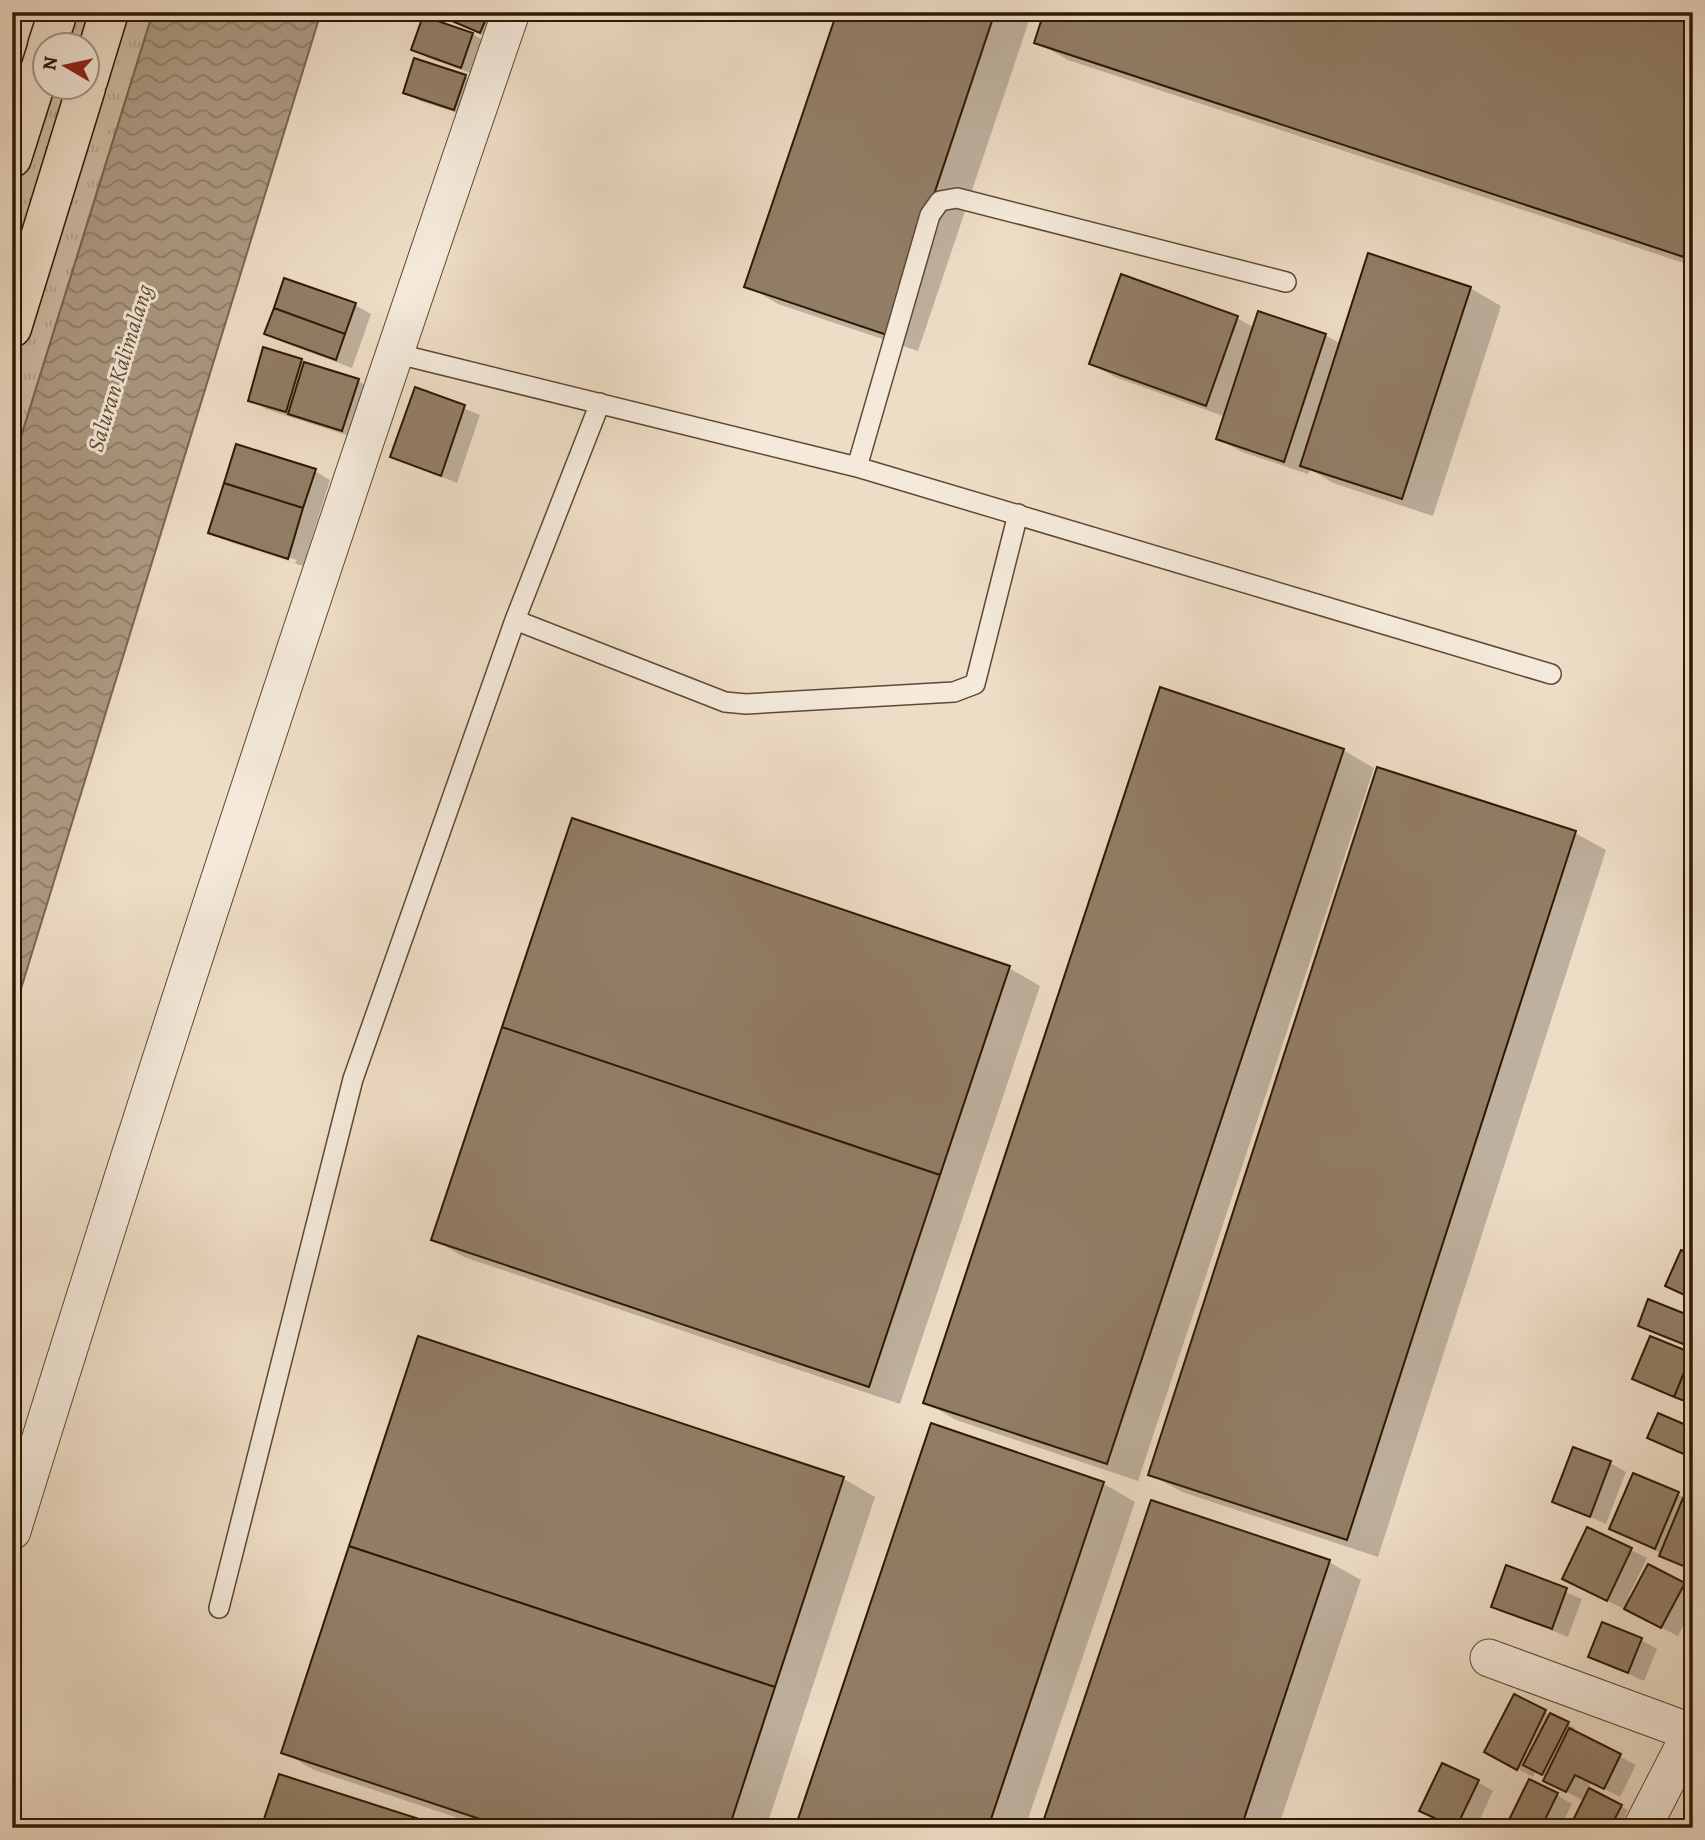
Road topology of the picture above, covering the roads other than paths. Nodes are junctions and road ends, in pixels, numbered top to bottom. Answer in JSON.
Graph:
{"nodes":[{"id":1,"x":58,"y":12,"type":"edge"},
{"id":2,"x":108,"y":12,"type":"edge"},
{"id":3,"x":511,"y":12,"type":"edge"},
{"id":4,"x":52,"y":32,"type":"edge"},
{"id":5,"x":102,"y":33,"type":"edge"},
{"id":6,"x":32,"y":95,"type":"edge"},
{"id":7,"x":82,"y":102,"type":"edge"},
{"id":8,"x":12,"y":158,"type":"edge"},
{"id":9,"x":1286,"y":282,"type":"dead end"},
{"id":10,"x":12,"y":328,"type":"edge"},
{"id":11,"x":394,"y":353,"type":"junction"},
{"id":12,"x":600,"y":403,"type":"junction"},
{"id":13,"x":857,"y":467,"type":"junction"},
{"id":14,"x":1018,"y":514,"type":"junction"},
{"id":15,"x":515,"y":620,"type":"junction"},
{"id":16,"x":1551,"y":674,"type":"dead end"},
{"id":17,"x":12,"y":1531,"type":"edge"},
{"id":18,"x":219,"y":1608,"type":"dead end"},
{"id":19,"x":1489,"y":1658,"type":"dead end"},
{"id":20,"x":1692,"y":1732,"type":"edge"},
{"id":21,"x":1642,"y":1828,"type":"edge"}],
"edges":[{"from":1,"to":4,"type":"main road"},
{"from":2,"to":5,"type":"main road"},
{"from":3,"to":11,"type":"street"},
{"from":6,"to":8,"type":"main road"},
{"from":7,"to":10,"type":"main road"},
{"from":9,"to":13,"type":"lane"},
{"from":11,"to":12,"type":"lane"},
{"from":11,"to":17,"type":"street"},
{"from":12,"to":13,"type":"lane"},
{"from":12,"to":15,"type":"lane"},
{"from":13,"to":14,"type":"lane"},
{"from":14,"to":15,"type":"lane"},
{"from":14,"to":16,"type":"lane"},
{"from":15,"to":18,"type":"lane"},
{"from":19,"to":20,"type":"street"},
{"from":20,"to":21,"type":"street"}]}
